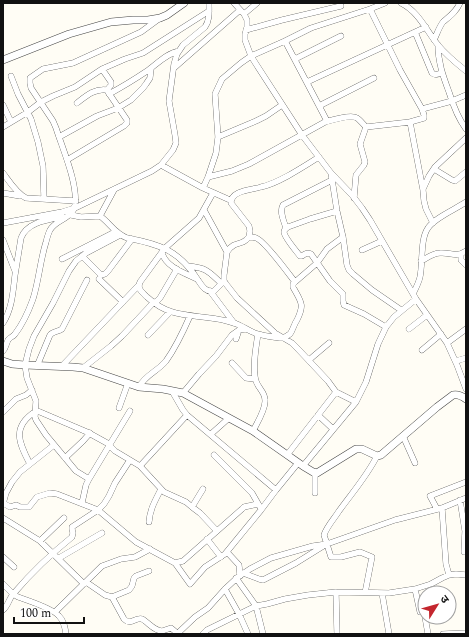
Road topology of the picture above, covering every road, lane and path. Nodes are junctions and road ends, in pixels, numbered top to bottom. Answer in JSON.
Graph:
{"nodes":[{"id":1,"x":184,"y":3,"type":"edge"},
{"id":2,"x":209,"y":3,"type":"edge"},
{"id":3,"x":234,"y":3,"type":"edge"},
{"id":4,"x":256,"y":3,"type":"edge"},
{"id":5,"x":384,"y":3,"type":"edge"},
{"id":6,"x":401,"y":3,"type":"edge"},
{"id":7,"x":460,"y":3,"type":"edge"},
{"id":8,"x":341,"y":6,"type":"dead end"},
{"id":9,"x":370,"y":9,"type":"junction"},
{"id":10,"x":209,"y":11,"type":"junction"},
{"id":11,"x":242,"y":12,"type":"junction"},
{"id":12,"x":160,"y":18,"type":"junction"},
{"id":13,"x":426,"y":27,"type":"junction"},
{"id":14,"x":246,"y":30,"type":"junction"},
{"id":15,"x":414,"y":32,"type":"junction"},
{"id":16,"x":341,"y":36,"type":"dead end"},
{"id":17,"x":434,"y":40,"type":"junction"},
{"id":18,"x":285,"y":41,"type":"junction"},
{"id":19,"x":388,"y":44,"type":"junction"},
{"id":20,"x":438,"y":45,"type":"junction"},
{"id":21,"x":179,"y":51,"type":"junction"},
{"id":22,"x":251,"y":56,"type":"junction"},
{"id":23,"x":3,"y":60,"type":"edge"},
{"id":24,"x":295,"y":60,"type":"junction"},
{"id":25,"x":151,"y":68,"type":"junction"},
{"id":26,"x":174,"y":68,"type":"junction"},
{"id":27,"x":102,"y":70,"type":"junction"},
{"id":28,"x":466,"y":71,"type":"edge"},
{"id":29,"x":442,"y":73,"type":"junction"},
{"id":30,"x":11,"y":76,"type":"dead end"},
{"id":31,"x":374,"y":78,"type":"dead end"},
{"id":32,"x":307,"y":82,"type":"junction"},
{"id":33,"x":108,"y":92,"type":"junction"},
{"id":34,"x":466,"y":95,"type":"edge"},
{"id":35,"x":452,"y":101,"type":"junction"},
{"id":36,"x":41,"y":102,"type":"junction"},
{"id":37,"x":77,"y":103,"type":"dead end"},
{"id":38,"x":3,"y":105,"type":"edge"},
{"id":39,"x":282,"y":105,"type":"junction"},
{"id":40,"x":319,"y":106,"type":"junction"},
{"id":41,"x":118,"y":108,"type":"junction"},
{"id":42,"x":422,"y":109,"type":"junction"},
{"id":43,"x":28,"y":112,"type":"junction"},
{"id":44,"x":327,"y":121,"type":"junction"},
{"id":45,"x":11,"y":122,"type":"junction"},
{"id":46,"x":410,"y":122,"type":"junction"},
{"id":47,"x":3,"y":127,"type":"edge"},
{"id":48,"x":366,"y":127,"type":"junction"},
{"id":49,"x":466,"y":129,"type":"edge"},
{"id":50,"x":302,"y":135,"type":"junction"},
{"id":51,"x":59,"y":137,"type":"junction"},
{"id":52,"x":218,"y":137,"type":"junction"},
{"id":53,"x":466,"y":138,"type":"edge"},
{"id":54,"x":319,"y":157,"type":"junction"},
{"id":55,"x":67,"y":160,"type":"junction"},
{"id":56,"x":161,"y":165,"type":"junction"},
{"id":57,"x":434,"y":169,"type":"junction"},
{"id":58,"x":3,"y":173,"type":"edge"},
{"id":59,"x":331,"y":173,"type":"junction"},
{"id":60,"x":465,"y":176,"type":"edge"},
{"id":61,"x":208,"y":177,"type":"junction"},
{"id":62,"x":332,"y":180,"type":"junction"},
{"id":63,"x":203,"y":188,"type":"junction"},
{"id":64,"x":114,"y":190,"type":"junction"},
{"id":65,"x":423,"y":190,"type":"junction"},
{"id":66,"x":3,"y":193,"type":"edge"},
{"id":67,"x":213,"y":193,"type":"junction"},
{"id":68,"x":21,"y":196,"type":"junction"},
{"id":69,"x":354,"y":198,"type":"junction"},
{"id":70,"x":44,"y":199,"type":"junction"},
{"id":71,"x":230,"y":200,"type":"junction"},
{"id":72,"x":76,"y":201,"type":"junction"},
{"id":73,"x":466,"y":202,"type":"edge"},
{"id":74,"x":75,"y":208,"type":"junction"},
{"id":75,"x":204,"y":210,"type":"junction"},
{"id":76,"x":337,"y":211,"type":"junction"},
{"id":77,"x":69,"y":216,"type":"junction"},
{"id":78,"x":100,"y":216,"type":"junction"},
{"id":79,"x":3,"y":222,"type":"edge"},
{"id":80,"x":433,"y":223,"type":"junction"},
{"id":81,"x":286,"y":228,"type":"junction"},
{"id":82,"x":118,"y":234,"type":"junction"},
{"id":83,"x":249,"y":237,"type":"junction"},
{"id":84,"x":343,"y":237,"type":"junction"},
{"id":85,"x":3,"y":240,"type":"edge"},
{"id":86,"x":132,"y":240,"type":"junction"},
{"id":87,"x":382,"y":241,"type":"junction"},
{"id":88,"x":362,"y":250,"type":"dead end"},
{"id":89,"x":163,"y":251,"type":"junction"},
{"id":90,"x":227,"y":252,"type":"junction"},
{"id":91,"x":463,"y":253,"type":"edge"},
{"id":92,"x":82,"y":256,"type":"junction"},
{"id":93,"x":62,"y":259,"type":"dead end"},
{"id":94,"x":421,"y":261,"type":"junction"},
{"id":95,"x":317,"y":262,"type":"junction"},
{"id":96,"x":466,"y":265,"type":"edge"},
{"id":97,"x":188,"y":266,"type":"junction"},
{"id":98,"x":177,"y":269,"type":"junction"},
{"id":99,"x":16,"y":272,"type":"junction"},
{"id":100,"x":99,"y":279,"type":"dead end"},
{"id":101,"x":197,"y":279,"type":"junction"},
{"id":102,"x":87,"y":280,"type":"dead end"},
{"id":103,"x":223,"y":282,"type":"junction"},
{"id":104,"x":295,"y":282,"type":"junction"},
{"id":105,"x":138,"y":286,"type":"junction"},
{"id":106,"x":210,"y":292,"type":"junction"},
{"id":107,"x":415,"y":296,"type":"junction"},
{"id":108,"x":123,"y":302,"type":"junction"},
{"id":109,"x":153,"y":303,"type":"junction"},
{"id":110,"x":401,"y":310,"type":"junction"},
{"id":111,"x":170,"y":312,"type":"junction"},
{"id":112,"x":427,"y":315,"type":"junction"},
{"id":113,"x":190,"y":316,"type":"junction"},
{"id":114,"x":3,"y":323,"type":"edge"},
{"id":115,"x":234,"y":323,"type":"junction"},
{"id":116,"x":386,"y":327,"type":"junction"},
{"id":117,"x":246,"y":329,"type":"junction"},
{"id":118,"x":409,"y":329,"type":"dead end"},
{"id":119,"x":466,"y":329,"type":"edge"},
{"id":120,"x":239,"y":330,"type":"junction"},
{"id":121,"x":258,"y":334,"type":"junction"},
{"id":122,"x":441,"y":334,"type":"junction"},
{"id":123,"x":148,"y":335,"type":"dead end"},
{"id":124,"x":282,"y":338,"type":"junction"},
{"id":125,"x":236,"y":339,"type":"dead end"},
{"id":126,"x":329,"y":343,"type":"dead end"},
{"id":127,"x":447,"y":343,"type":"junction"},
{"id":128,"x":422,"y":350,"type":"dead end"},
{"id":129,"x":3,"y":351,"type":"edge"},
{"id":130,"x":466,"y":358,"type":"edge"},
{"id":131,"x":309,"y":360,"type":"junction"},
{"id":132,"x":456,"y":361,"type":"junction"},
{"id":133,"x":4,"y":363,"type":"edge"},
{"id":134,"x":232,"y":363,"type":"dead end"},
{"id":135,"x":25,"y":365,"type":"junction"},
{"id":136,"x":37,"y":366,"type":"junction"},
{"id":137,"x":62,"y":366,"type":"junction"},
{"id":138,"x":83,"y":368,"type":"junction"},
{"id":139,"x":255,"y":379,"type":"junction"},
{"id":140,"x":128,"y":383,"type":"junction"},
{"id":141,"x":139,"y":387,"type":"junction"},
{"id":142,"x":466,"y":389,"type":"edge"},
{"id":143,"x":32,"y":390,"type":"junction"},
{"id":144,"x":172,"y":391,"type":"junction"},
{"id":145,"x":336,"y":392,"type":"junction"},
{"id":146,"x":184,"y":393,"type":"junction"},
{"id":147,"x":466,"y":398,"type":"edge"},
{"id":148,"x":356,"y":402,"type":"junction"},
{"id":149,"x":119,"y":408,"type":"dead end"},
{"id":150,"x":36,"y":411,"type":"junction"},
{"id":151,"x":3,"y":412,"type":"edge"},
{"id":152,"x":130,"y":412,"type":"dead end"},
{"id":153,"x":187,"y":415,"type":"junction"},
{"id":154,"x":318,"y":415,"type":"junction"},
{"id":155,"x":229,"y":418,"type":"junction"},
{"id":156,"x":333,"y":429,"type":"junction"},
{"id":157,"x":253,"y":431,"type":"junction"},
{"id":158,"x":90,"y":433,"type":"junction"},
{"id":159,"x":211,"y":434,"type":"junction"},
{"id":160,"x":403,"y":436,"type":"junction"},
{"id":161,"x":54,"y":445,"type":"junction"},
{"id":162,"x":110,"y":445,"type":"junction"},
{"id":163,"x":287,"y":455,"type":"junction"},
{"id":164,"x":214,"y":456,"type":"dead end"},
{"id":165,"x":377,"y":456,"type":"junction"},
{"id":166,"x":65,"y":458,"type":"junction"},
{"id":167,"x":130,"y":460,"type":"junction"},
{"id":168,"x":415,"y":463,"type":"dead end"},
{"id":169,"x":30,"y":464,"type":"junction"},
{"id":170,"x":300,"y":464,"type":"junction"},
{"id":171,"x":140,"y":466,"type":"junction"},
{"id":172,"x":315,"y":473,"type":"junction"},
{"id":173,"x":89,"y":479,"type":"junction"},
{"id":174,"x":466,"y":482,"type":"edge"},
{"id":175,"x":161,"y":489,"type":"junction"},
{"id":176,"x":203,"y":489,"type":"dead end"},
{"id":177,"x":276,"y":490,"type":"junction"},
{"id":178,"x":315,"y":493,"type":"dead end"},
{"id":179,"x":466,"y":498,"type":"edge"},
{"id":180,"x":460,"y":500,"type":"junction"},
{"id":181,"x":82,"y":503,"type":"junction"},
{"id":182,"x":3,"y":504,"type":"edge"},
{"id":183,"x":258,"y":504,"type":"junction"},
{"id":184,"x":192,"y":507,"type":"junction"},
{"id":185,"x":440,"y":509,"type":"junction"},
{"id":186,"x":98,"y":510,"type":"junction"},
{"id":187,"x":261,"y":510,"type":"junction"},
{"id":188,"x":3,"y":518,"type":"edge"},
{"id":189,"x":64,"y":518,"type":"dead end"},
{"id":190,"x":149,"y":522,"type":"dead end"},
{"id":191,"x":217,"y":531,"type":"junction"},
{"id":192,"x":102,"y":533,"type":"dead end"},
{"id":193,"x":207,"y":540,"type":"junction"},
{"id":194,"x":40,"y":541,"type":"junction"},
{"id":195,"x":327,"y":544,"type":"junction"},
{"id":196,"x":150,"y":549,"type":"junction"},
{"id":197,"x":53,"y":552,"type":"junction"},
{"id":198,"x":227,"y":552,"type":"junction"},
{"id":199,"x":464,"y":552,"type":"dead end"},
{"id":200,"x":3,"y":557,"type":"edge"},
{"id":201,"x":221,"y":557,"type":"junction"},
{"id":202,"x":59,"y":558,"type":"junction"},
{"id":203,"x":175,"y":563,"type":"junction"},
{"id":204,"x":14,"y":567,"type":"dead end"},
{"id":205,"x":149,"y":571,"type":"dead end"},
{"id":206,"x":449,"y":575,"type":"junction"},
{"id":207,"x":466,"y":575,"type":"edge"},
{"id":208,"x":240,"y":576,"type":"junction"},
{"id":209,"x":85,"y":583,"type":"junction"},
{"id":210,"x":3,"y":584,"type":"edge"},
{"id":211,"x":225,"y":589,"type":"junction"},
{"id":212,"x":415,"y":589,"type":"junction"},
{"id":213,"x":336,"y":592,"type":"junction"},
{"id":214,"x":365,"y":593,"type":"junction"},
{"id":215,"x":382,"y":593,"type":"junction"},
{"id":216,"x":13,"y":594,"type":"junction"},
{"id":217,"x":417,"y":595,"type":"edge"},
{"id":218,"x":112,"y":596,"type":"junction"},
{"id":219,"x":256,"y":606,"type":"junction"},
{"id":220,"x":3,"y":610,"type":"edge"},
{"id":221,"x":54,"y":612,"type":"junction"},
{"id":222,"x":239,"y":614,"type":"junction"},
{"id":223,"x":177,"y":633,"type":"edge"},
{"id":224,"x":466,"y":633,"type":"edge"},
{"id":225,"x":66,"y":634,"type":"edge"},
{"id":226,"x":204,"y":634,"type":"edge"},
{"id":227,"x":248,"y":634,"type":"edge"},
{"id":228,"x":263,"y":634,"type":"edge"},
{"id":229,"x":337,"y":634,"type":"edge"},
{"id":230,"x":388,"y":634,"type":"edge"},
{"id":231,"x":443,"y":634,"type":"edge"}],
"edges":[{"from":1,"to":12,"type":"street"},
{"from":2,"to":10,"type":"street"},
{"from":3,"to":11,"type":"street"},
{"from":4,"to":11,"type":"street"},
{"from":5,"to":9,"type":"street"},
{"from":6,"to":13,"type":"street"},
{"from":7,"to":17,"type":"street"},
{"from":8,"to":14,"type":"street"},
{"from":9,"to":18,"type":"street"},
{"from":9,"to":19,"type":"street"},
{"from":10,"to":21,"type":"street"},
{"from":10,"to":27,"type":"street"},
{"from":11,"to":14,"type":"street"},
{"from":11,"to":26,"type":"street"},
{"from":12,"to":23,"type":"street"},
{"from":12,"to":36,"type":"street"},
{"from":13,"to":15,"type":"street"},
{"from":13,"to":17,"type":"street"},
{"from":14,"to":22,"type":"street"},
{"from":15,"to":19,"type":"street"},
{"from":15,"to":29,"type":"street"},
{"from":16,"to":24,"type":"street"},
{"from":17,"to":20,"type":"street"},
{"from":18,"to":22,"type":"street"},
{"from":18,"to":24,"type":"street"},
{"from":19,"to":32,"type":"street"},
{"from":19,"to":42,"type":"street"},
{"from":20,"to":28,"type":"street"},
{"from":20,"to":29,"type":"street"},
{"from":21,"to":25,"type":"street"},
{"from":21,"to":26,"type":"street"},
{"from":22,"to":39,"type":"street"},
{"from":22,"to":52,"type":"street"},
{"from":24,"to":32,"type":"street"},
{"from":25,"to":33,"type":"street"},
{"from":25,"to":41,"type":"street"},
{"from":26,"to":56,"type":"street"},
{"from":27,"to":33,"type":"street"},
{"from":27,"to":36,"type":"street"},
{"from":29,"to":35,"type":"street"},
{"from":30,"to":43,"type":"street"},
{"from":31,"to":40,"type":"street"},
{"from":32,"to":40,"type":"street"},
{"from":33,"to":37,"type":"street"},
{"from":33,"to":41,"type":"street"},
{"from":34,"to":35,"type":"street"},
{"from":35,"to":42,"type":"street"},
{"from":35,"to":49,"type":"street"},
{"from":36,"to":43,"type":"street"},
{"from":36,"to":51,"type":"street"},
{"from":38,"to":45,"type":"street"},
{"from":39,"to":50,"type":"street"},
{"from":39,"to":52,"type":"street"},
{"from":40,"to":44,"type":"street"},
{"from":41,"to":51,"type":"street"},
{"from":41,"to":55,"type":"street"},
{"from":42,"to":46,"type":"street"},
{"from":43,"to":45,"type":"street"},
{"from":43,"to":70,"type":"street"},
{"from":44,"to":48,"type":"street"},
{"from":44,"to":50,"type":"street"},
{"from":45,"to":47,"type":"street"},
{"from":46,"to":48,"type":"street"},
{"from":46,"to":65,"type":"street"},
{"from":48,"to":69,"type":"street"},
{"from":50,"to":54,"type":"street"},
{"from":50,"to":61,"type":"street"},
{"from":51,"to":55,"type":"street"},
{"from":52,"to":61,"type":"street"},
{"from":53,"to":57,"type":"street"},
{"from":54,"to":59,"type":"street"},
{"from":54,"to":71,"type":"street"},
{"from":55,"to":72,"type":"street"},
{"from":56,"to":63,"type":"street"},
{"from":56,"to":64,"type":"street"},
{"from":57,"to":60,"type":"street"},
{"from":57,"to":65,"type":"street"},
{"from":58,"to":68,"type":"street"},
{"from":59,"to":62,"type":"street"},
{"from":59,"to":69,"type":"street"},
{"from":61,"to":63,"type":"street"},
{"from":62,"to":76,"type":"street"},
{"from":62,"to":81,"type":"street"},
{"from":63,"to":67,"type":"street"},
{"from":64,"to":74,"type":"street"},
{"from":64,"to":78,"type":"street"},
{"from":65,"to":80,"type":"street"},
{"from":66,"to":68,"type":"street"},
{"from":67,"to":71,"type":"street"},
{"from":67,"to":75,"type":"street"},
{"from":68,"to":70,"type":"street"},
{"from":69,"to":87,"type":"street"},
{"from":70,"to":72,"type":"street"},
{"from":71,"to":83,"type":"street"},
{"from":72,"to":74,"type":"street"},
{"from":73,"to":80,"type":"street"},
{"from":74,"to":77,"type":"street"},
{"from":74,"to":79,"type":"street"},
{"from":75,"to":89,"type":"street"},
{"from":75,"to":90,"type":"street"},
{"from":76,"to":81,"type":"street"},
{"from":76,"to":84,"type":"street"},
{"from":77,"to":78,"type":"street"},
{"from":77,"to":99,"type":"street"},
{"from":77,"to":129,"type":"street"},
{"from":78,"to":82,"type":"street"},
{"from":80,"to":94,"type":"street"},
{"from":81,"to":95,"type":"street"},
{"from":82,"to":86,"type":"street"},
{"from":82,"to":92,"type":"street"},
{"from":82,"to":93,"type":"street"},
{"from":83,"to":90,"type":"street"},
{"from":83,"to":104,"type":"street"},
{"from":84,"to":95,"type":"street"},
{"from":84,"to":110,"type":"street"},
{"from":85,"to":99,"type":"street"},
{"from":86,"to":89,"type":"street"},
{"from":86,"to":92,"type":"street"},
{"from":87,"to":88,"type":"street"},
{"from":87,"to":107,"type":"street"},
{"from":89,"to":97,"type":"street"},
{"from":89,"to":98,"type":"street"},
{"from":89,"to":105,"type":"street"},
{"from":90,"to":103,"type":"street"},
{"from":91,"to":94,"type":"street"},
{"from":91,"to":96,"type":"street"},
{"from":92,"to":135,"type":"street"},
{"from":94,"to":107,"type":"street"},
{"from":95,"to":104,"type":"street"},
{"from":95,"to":116,"type":"street"},
{"from":97,"to":101,"type":"street"},
{"from":97,"to":103,"type":"street"},
{"from":98,"to":101,"type":"street"},
{"from":98,"to":109,"type":"street"},
{"from":99,"to":114,"type":"street"},
{"from":100,"to":108,"type":"street"},
{"from":101,"to":106,"type":"street"},
{"from":102,"to":136,"type":"street"},
{"from":103,"to":106,"type":"street"},
{"from":103,"to":124,"type":"street"},
{"from":104,"to":124,"type":"street"},
{"from":105,"to":108,"type":"street"},
{"from":105,"to":109,"type":"street"},
{"from":106,"to":115,"type":"street"},
{"from":107,"to":110,"type":"street"},
{"from":107,"to":112,"type":"street"},
{"from":108,"to":137,"type":"street"},
{"from":109,"to":111,"type":"street"},
{"from":109,"to":138,"type":"street"},
{"from":110,"to":116,"type":"street"},
{"from":111,"to":113,"type":"street"},
{"from":111,"to":123,"type":"street"},
{"from":112,"to":118,"type":"street"},
{"from":112,"to":122,"type":"street"},
{"from":113,"to":115,"type":"street"},
{"from":113,"to":141,"type":"street"},
{"from":115,"to":117,"type":"street"},
{"from":116,"to":148,"type":"street"},
{"from":117,"to":120,"type":"street"},
{"from":117,"to":121,"type":"street"},
{"from":119,"to":127,"type":"street"},
{"from":120,"to":125,"type":"street"},
{"from":120,"to":146,"type":"street"},
{"from":121,"to":124,"type":"street"},
{"from":121,"to":139,"type":"street"},
{"from":122,"to":127,"type":"street"},
{"from":122,"to":128,"type":"street"},
{"from":124,"to":131,"type":"street"},
{"from":126,"to":131,"type":"street"},
{"from":127,"to":132,"type":"street"},
{"from":130,"to":132,"type":"street"},
{"from":131,"to":145,"type":"street"},
{"from":132,"to":142,"type":"street"},
{"from":133,"to":135,"type":"street"},
{"from":134,"to":139,"type":"street"},
{"from":135,"to":136,"type":"street"},
{"from":135,"to":143,"type":"street"},
{"from":136,"to":137,"type":"street"},
{"from":137,"to":138,"type":"street"},
{"from":138,"to":140,"type":"street"},
{"from":139,"to":157,"type":"street"},
{"from":140,"to":141,"type":"street"},
{"from":140,"to":149,"type":"street"},
{"from":141,"to":144,"type":"street"},
{"from":143,"to":150,"type":"street"},
{"from":143,"to":151,"type":"street"},
{"from":144,"to":146,"type":"street"},
{"from":144,"to":153,"type":"street"},
{"from":145,"to":148,"type":"street"},
{"from":145,"to":154,"type":"street"},
{"from":146,"to":155,"type":"street"},
{"from":147,"to":160,"type":"street"},
{"from":148,"to":156,"type":"street"},
{"from":150,"to":158,"type":"street"},
{"from":150,"to":161,"type":"street"},
{"from":150,"to":169,"type":"street"},
{"from":152,"to":162,"type":"street"},
{"from":153,"to":159,"type":"street"},
{"from":153,"to":171,"type":"street"},
{"from":154,"to":156,"type":"street"},
{"from":154,"to":163,"type":"street"},
{"from":155,"to":157,"type":"street"},
{"from":155,"to":159,"type":"street"},
{"from":156,"to":170,"type":"street"},
{"from":157,"to":163,"type":"street"},
{"from":158,"to":162,"type":"street"},
{"from":158,"to":166,"type":"street"},
{"from":159,"to":177,"type":"street"},
{"from":160,"to":165,"type":"street"},
{"from":160,"to":168,"type":"street"},
{"from":161,"to":166,"type":"street"},
{"from":161,"to":169,"type":"street"},
{"from":162,"to":167,"type":"street"},
{"from":162,"to":173,"type":"street"},
{"from":163,"to":170,"type":"street"},
{"from":164,"to":183,"type":"street"},
{"from":165,"to":172,"type":"street"},
{"from":165,"to":195,"type":"street"},
{"from":166,"to":173,"type":"street"},
{"from":167,"to":171,"type":"street"},
{"from":167,"to":186,"type":"street"},
{"from":169,"to":182,"type":"street"},
{"from":170,"to":172,"type":"street"},
{"from":170,"to":177,"type":"street"},
{"from":171,"to":175,"type":"street"},
{"from":172,"to":178,"type":"street"},
{"from":173,"to":181,"type":"street"},
{"from":174,"to":185,"type":"street"},
{"from":175,"to":184,"type":"street"},
{"from":175,"to":190,"type":"street"},
{"from":176,"to":184,"type":"street"},
{"from":177,"to":187,"type":"street"},
{"from":179,"to":180,"type":"street"},
{"from":180,"to":185,"type":"street"},
{"from":180,"to":199,"type":"street"},
{"from":181,"to":182,"type":"street"},
{"from":181,"to":186,"type":"street"},
{"from":183,"to":187,"type":"street"},
{"from":183,"to":191,"type":"street"},
{"from":184,"to":191,"type":"street"},
{"from":185,"to":195,"type":"street"},
{"from":185,"to":206,"type":"street"},
{"from":186,"to":196,"type":"street"},
{"from":186,"to":197,"type":"street"},
{"from":187,"to":198,"type":"street"},
{"from":188,"to":194,"type":"street"},
{"from":189,"to":194,"type":"street"},
{"from":191,"to":193,"type":"street"},
{"from":192,"to":202,"type":"street"},
{"from":193,"to":201,"type":"street"},
{"from":193,"to":203,"type":"street"},
{"from":194,"to":197,"type":"street"},
{"from":195,"to":208,"type":"street"},
{"from":195,"to":208,"type":"street"},
{"from":195,"to":214,"type":"street"},
{"from":196,"to":203,"type":"street"},
{"from":196,"to":209,"type":"street"},
{"from":197,"to":202,"type":"street"},
{"from":197,"to":216,"type":"street"},
{"from":198,"to":201,"type":"street"},
{"from":198,"to":208,"type":"street"},
{"from":200,"to":204,"type":"street"},
{"from":201,"to":203,"type":"street"},
{"from":202,"to":209,"type":"street"},
{"from":205,"to":218,"type":"street"},
{"from":206,"to":207,"type":"street"},
{"from":206,"to":212,"type":"street"},
{"from":208,"to":211,"type":"street"},
{"from":208,"to":219,"type":"street"},
{"from":209,"to":218,"type":"street"},
{"from":209,"to":221,"type":"street"},
{"from":210,"to":216,"type":"street"},
{"from":211,"to":222,"type":"street"},
{"from":211,"to":223,"type":"street"},
{"from":212,"to":215,"type":"street"},
{"from":212,"to":217,"type":"street"},
{"from":213,"to":214,"type":"street"},
{"from":213,"to":219,"type":"street"},
{"from":213,"to":229,"type":"street"},
{"from":214,"to":215,"type":"street"},
{"from":215,"to":230,"type":"street"},
{"from":216,"to":220,"type":"street"},
{"from":216,"to":221,"type":"street"},
{"from":218,"to":223,"type":"street"},
{"from":219,"to":222,"type":"street"},
{"from":219,"to":228,"type":"street"},
{"from":221,"to":225,"type":"street"},
{"from":222,"to":226,"type":"street"},
{"from":222,"to":227,"type":"street"},
{"from":224,"to":231,"type":"street"}]}
